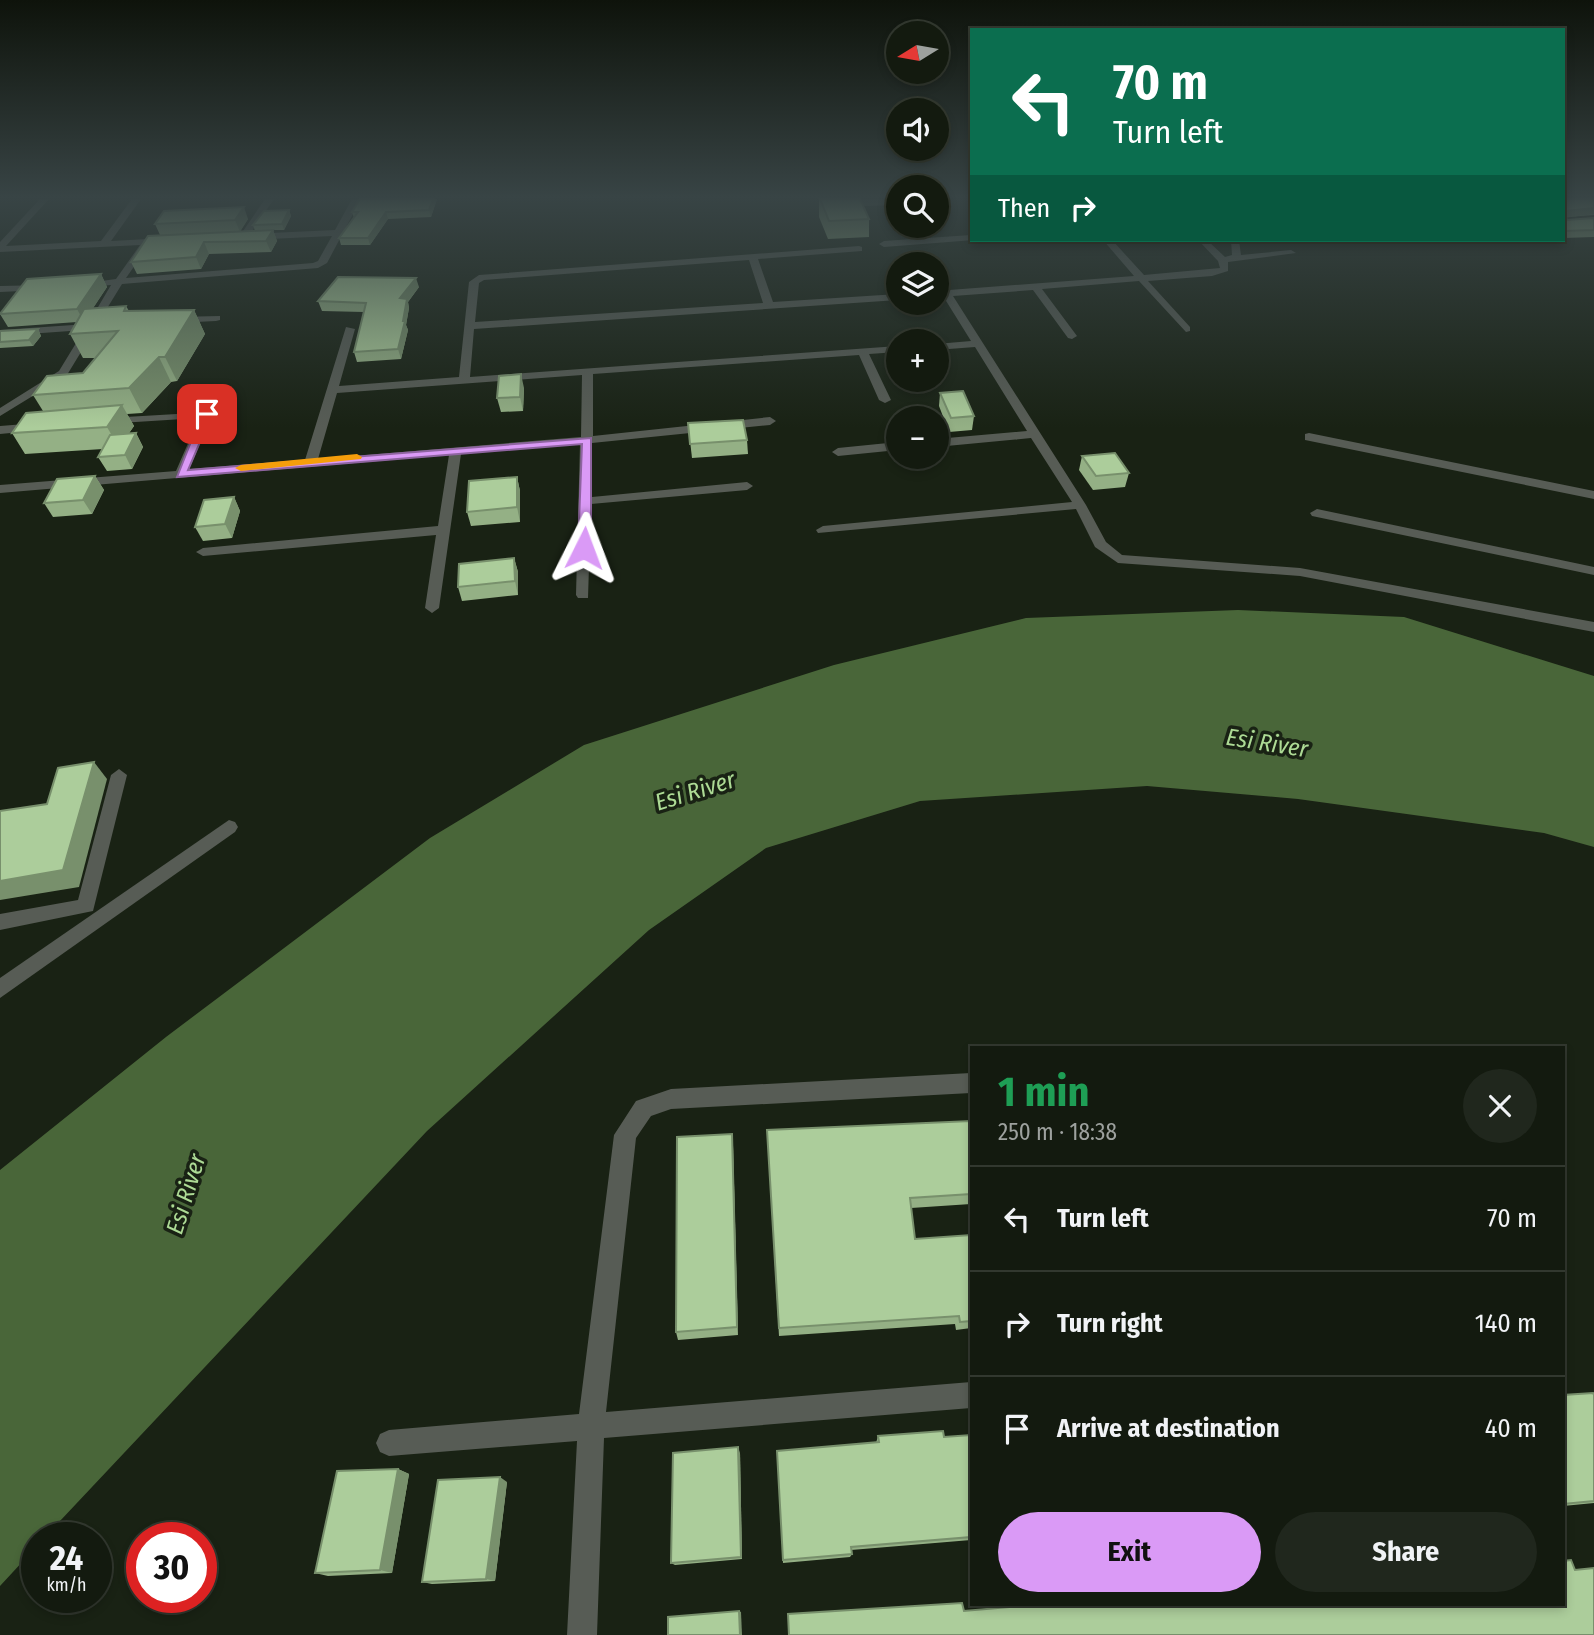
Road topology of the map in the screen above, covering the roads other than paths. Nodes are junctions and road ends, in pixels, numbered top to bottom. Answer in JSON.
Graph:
{"nodes":[{"id":1,"x":123,"y":275,"type":"edge"},
{"id":2,"x":200,"y":275,"type":"edge"},
{"id":3,"x":506,"y":275,"type":"edge"},
{"id":4,"x":759,"y":275,"type":"edge"},
{"id":5,"x":1140,"y":275,"type":"edge"},
{"id":6,"x":1180,"y":275,"type":"edge"},
{"id":7,"x":1142,"y":278,"type":"junction"},
{"id":8,"x":118,"y":282,"type":"junction"},
{"id":9,"x":79,"y":285,"type":"edge"},
{"id":10,"x":52,"y":286,"type":"edge"},
{"id":11,"x":1035,"y":286,"type":"junction"},
{"id":12,"x":0,"y":289,"type":"edge"},
{"id":13,"x":949,"y":293,"type":"edge"},
{"id":14,"x":886,"y":298,"type":"edge"},
{"id":15,"x":949,"y":305,"type":"edge"},
{"id":16,"x":769,"y":306,"type":"junction"},
{"id":17,"x":216,"y":318,"type":"dead end"},
{"id":18,"x":166,"y":321,"type":"edge"},
{"id":19,"x":104,"y":326,"type":"edge"},
{"id":20,"x":468,"y":326,"type":"junction"},
{"id":21,"x":92,"y":327,"type":"junction"},
{"id":22,"x":350,"y":329,"type":"dead end"},
{"id":23,"x":1186,"y":329,"type":"dead end"},
{"id":24,"x":0,"y":333,"type":"edge"},
{"id":25,"x":1072,"y":336,"type":"dead end"},
{"id":26,"x":976,"y":344,"type":"junction"},
{"id":27,"x":949,"y":345,"type":"edge"},
{"id":28,"x":886,"y":350,"type":"edge"},
{"id":29,"x":863,"y":352,"type":"junction"},
{"id":30,"x":588,"y":372,"type":"junction"},
{"id":31,"x":464,"y":379,"type":"junction"},
{"id":32,"x":331,"y":390,"type":"junction"},
{"id":33,"x":885,"y":400,"type":"dead end"},
{"id":34,"x":0,"y":413,"type":"edge"},
{"id":35,"x":769,"y":421,"type":"dead end"},
{"id":36,"x":97,"y":423,"type":"edge"},
{"id":37,"x":55,"y":426,"type":"edge"},
{"id":38,"x":0,"y":430,"type":"edge"},
{"id":39,"x":1032,"y":434,"type":"junction"},
{"id":40,"x":1309,"y":437,"type":"dead end"},
{"id":41,"x":587,"y":440,"type":"junction"},
{"id":42,"x":949,"y":442,"type":"edge"},
{"id":43,"x":886,"y":447,"type":"edge"},
{"id":44,"x":456,"y":449,"type":"junction"},
{"id":45,"x":838,"y":452,"type":"dead end"},
{"id":46,"x":311,"y":461,"type":"junction"},
{"id":47,"x":181,"y":474,"type":"junction"},
{"id":48,"x":747,"y":486,"type":"dead end"},
{"id":49,"x":0,"y":489,"type":"edge"},
{"id":50,"x":1594,"y":495,"type":"edge"},
{"id":51,"x":587,"y":501,"type":"junction"},
{"id":52,"x":1080,"y":505,"type":"junction"},
{"id":53,"x":1317,"y":513,"type":"dead end"},
{"id":54,"x":442,"y":530,"type":"junction"},
{"id":55,"x":823,"y":530,"type":"dead end"},
{"id":56,"x":203,"y":552,"type":"dead end"},
{"id":57,"x":1594,"y":571,"type":"edge"},
{"id":58,"x":583,"y":595,"type":"dead end"},
{"id":59,"x":432,"y":608,"type":"dead end"},
{"id":60,"x":1594,"y":627,"type":"edge"},
{"id":61,"x":119,"y":775,"type":"dead end"},
{"id":62,"x":229,"y":827,"type":"dead end"},
{"id":63,"x":92,"y":913,"type":"junction"},
{"id":64,"x":0,"y":922,"type":"edge"},
{"id":65,"x":0,"y":989,"type":"edge"},
{"id":66,"x":970,"y":1083,"type":"edge"},
{"id":67,"x":970,"y":1395,"type":"edge"},
{"id":68,"x":591,"y":1425,"type":"junction"},
{"id":69,"x":389,"y":1443,"type":"dead end"},
{"id":70,"x":582,"y":1635,"type":"edge"}],
"edges":[{"from":1,"to":8,"type":"street"},
{"from":2,"to":8,"type":"street"},
{"from":3,"to":20,"type":"street"},
{"from":4,"to":16,"type":"street"},
{"from":5,"to":7,"type":"street"},
{"from":6,"to":7,"type":"street"},
{"from":7,"to":11,"type":"street"},
{"from":7,"to":23,"type":"street"},
{"from":8,"to":9,"type":"street"},
{"from":8,"to":21,"type":"street"},
{"from":10,"to":12,"type":"street"},
{"from":11,"to":13,"type":"street"},
{"from":11,"to":25,"type":"street"},
{"from":14,"to":16,"type":"street"},
{"from":15,"to":26,"type":"street"},
{"from":16,"to":20,"type":"street"},
{"from":17,"to":18,"type":"street"},
{"from":19,"to":21,"type":"street"},
{"from":20,"to":31,"type":"street"},
{"from":21,"to":24,"type":"street"},
{"from":21,"to":34,"type":"street"},
{"from":22,"to":32,"type":"street"},
{"from":26,"to":27,"type":"street"},
{"from":26,"to":39,"type":"street"},
{"from":28,"to":29,"type":"street"},
{"from":29,"to":30,"type":"street"},
{"from":29,"to":33,"type":"street"},
{"from":30,"to":31,"type":"street"},
{"from":30,"to":41,"type":"street"},
{"from":31,"to":32,"type":"street"},
{"from":32,"to":46,"type":"street"},
{"from":35,"to":41,"type":"street"},
{"from":36,"to":47,"type":"street"},
{"from":37,"to":38,"type":"street"},
{"from":39,"to":42,"type":"street"},
{"from":39,"to":52,"type":"street"},
{"from":40,"to":50,"type":"street"},
{"from":41,"to":44,"type":"street"},
{"from":41,"to":51,"type":"street"},
{"from":43,"to":45,"type":"street"},
{"from":44,"to":46,"type":"street"},
{"from":44,"to":54,"type":"street"},
{"from":46,"to":47,"type":"street"},
{"from":47,"to":49,"type":"street"},
{"from":48,"to":51,"type":"street"},
{"from":51,"to":58,"type":"street"},
{"from":52,"to":55,"type":"street"},
{"from":52,"to":60,"type":"street"},
{"from":53,"to":57,"type":"street"},
{"from":54,"to":56,"type":"street"},
{"from":54,"to":59,"type":"street"},
{"from":61,"to":63,"type":"street"},
{"from":62,"to":63,"type":"street"},
{"from":63,"to":64,"type":"street"},
{"from":63,"to":65,"type":"street"},
{"from":66,"to":68,"type":"street"},
{"from":67,"to":68,"type":"street"},
{"from":68,"to":69,"type":"street"},
{"from":68,"to":70,"type":"street"}]}
